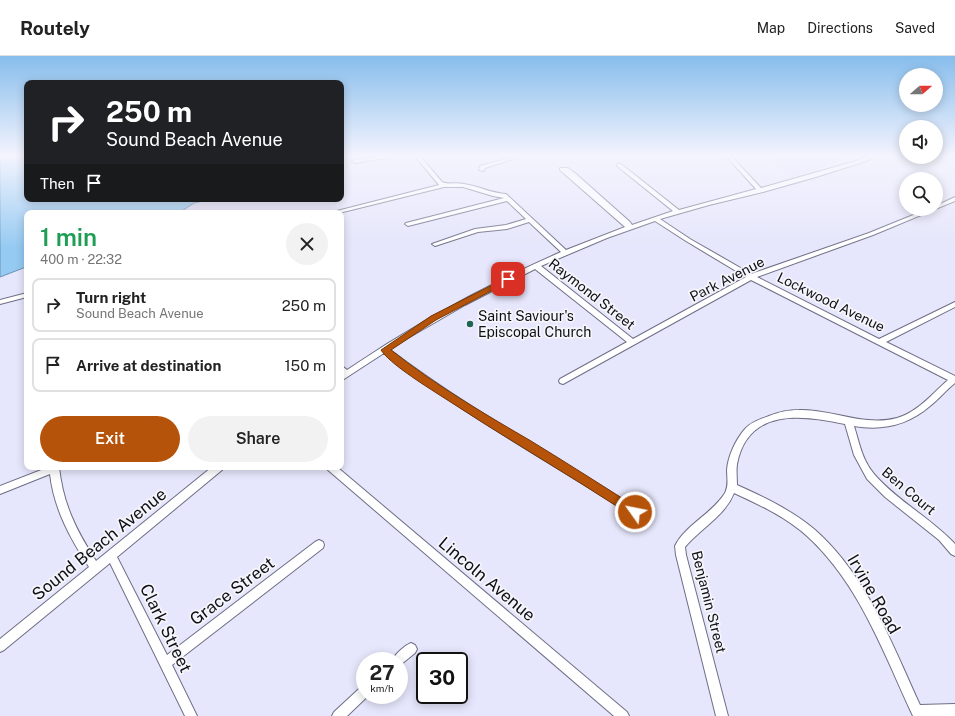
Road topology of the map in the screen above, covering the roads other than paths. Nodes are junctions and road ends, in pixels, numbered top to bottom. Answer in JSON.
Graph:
{"nodes":[{"id":1,"x":437,"y":187,"type":"edge"},
{"id":2,"x":469,"y":187,"type":"edge"},
{"id":3,"x":582,"y":187,"type":"edge"},
{"id":4,"x":586,"y":187,"type":"edge"},
{"id":5,"x":646,"y":187,"type":"edge"},
{"id":6,"x":757,"y":187,"type":"edge"},
{"id":7,"x":775,"y":187,"type":"edge"},
{"id":8,"x":761,"y":191,"type":"junction"},
{"id":9,"x":504,"y":196,"type":"junction"},
{"id":10,"x":955,"y":199,"type":"edge"},
{"id":11,"x":943,"y":205,"type":"edge"},
{"id":12,"x":344,"y":210,"type":"edge"},
{"id":13,"x":678,"y":212,"type":"junction"},
{"id":14,"x":916,"y":216,"type":"edge"},
{"id":15,"x":656,"y":219,"type":"junction"},
{"id":16,"x":530,"y":220,"type":"junction"},
{"id":17,"x":408,"y":224,"type":"dead end"},
{"id":18,"x":630,"y":227,"type":"junction"},
{"id":19,"x":435,"y":244,"type":"dead end"},
{"id":20,"x":566,"y":253,"type":"junction"},
{"id":21,"x":536,"y":266,"type":"junction"},
{"id":22,"x":751,"y":277,"type":"junction"},
{"id":23,"x":24,"y":298,"type":"edge"},
{"id":24,"x":0,"y":302,"type":"edge"},
{"id":25,"x":955,"y":304,"type":"edge"},
{"id":26,"x":880,"y":341,"type":"junction"},
{"id":27,"x":633,"y":343,"type":"junction"},
{"id":28,"x":385,"y":350,"type":"junction"},
{"id":29,"x":344,"y":376,"type":"edge"},
{"id":30,"x":954,"y":380,"type":"edge"},
{"id":31,"x":563,"y":381,"type":"dead end"},
{"id":32,"x":849,"y":422,"type":"junction"},
{"id":33,"x":49,"y":470,"type":"edge"},
{"id":34,"x":54,"y":470,"type":"edge"},
{"id":35,"x":215,"y":470,"type":"edge"},
{"id":36,"x":336,"y":470,"type":"edge"},
{"id":37,"x":732,"y":487,"type":"junction"},
{"id":38,"x":0,"y":490,"type":"edge"},
{"id":39,"x":635,"y":512,"type":"dead end"},
{"id":40,"x":319,"y":545,"type":"dead end"},
{"id":41,"x":955,"y":551,"type":"edge"},
{"id":42,"x":112,"y":555,"type":"junction"},
{"id":43,"x":95,"y":568,"type":"junction"},
{"id":44,"x":0,"y":646,"type":"edge"},
{"id":45,"x":411,"y":649,"type":"dead end"},
{"id":46,"x":408,"y":652,"type":"edge"},
{"id":47,"x":165,"y":663,"type":"junction"},
{"id":48,"x":356,"y":699,"type":"edge"},
{"id":49,"x":955,"y":710,"type":"edge"},
{"id":50,"x":918,"y":713,"type":"edge"},
{"id":51,"x":191,"y":716,"type":"edge"},
{"id":52,"x":338,"y":716,"type":"edge"},
{"id":53,"x":623,"y":716,"type":"edge"},
{"id":54,"x":722,"y":716,"type":"edge"}],
"edges":[{"from":1,"to":12,"type":"street"},
{"from":2,"to":9,"type":"street"},
{"from":3,"to":18,"type":"street"},
{"from":4,"to":18,"type":"street"},
{"from":5,"to":13,"type":"street"},
{"from":6,"to":8,"type":"street"},
{"from":7,"to":8,"type":"street"},
{"from":8,"to":13,"type":"street"},
{"from":9,"to":16,"type":"street"},
{"from":9,"to":17,"type":"street"},
{"from":10,"to":11,"type":"street"},
{"from":13,"to":15,"type":"street"},
{"from":14,"to":22,"type":"street","name":"Park Avenue"},
{"from":15,"to":18,"type":"street"},
{"from":15,"to":22,"type":"street","name":"Lockwood Avenue"},
{"from":16,"to":19,"type":"street"},
{"from":16,"to":20,"type":"street"},
{"from":18,"to":20,"type":"street"},
{"from":20,"to":21,"type":"street"},
{"from":21,"to":27,"type":"street","name":"Raymond Street"},
{"from":21,"to":28,"type":"street"},
{"from":22,"to":26,"type":"street","name":"Lockwood Avenue"},
{"from":22,"to":27,"type":"street","name":"Park Avenue"},
{"from":23,"to":24,"type":"street"},
{"from":25,"to":26,"type":"street"},
{"from":26,"to":30,"type":"street","name":"Lockwood Avenue"},
{"from":27,"to":31,"type":"street","name":"Park Avenue"},
{"from":28,"to":29,"type":"street"},
{"from":28,"to":39,"type":"street"},
{"from":30,"to":32,"type":"street","name":"Benjamin Street"},
{"from":32,"to":37,"type":"street","name":"Benjamin Street"},
{"from":32,"to":41,"type":"street","name":"Ben Court"},
{"from":33,"to":38,"type":"street"},
{"from":34,"to":43,"type":"street"},
{"from":35,"to":42,"type":"street","name":"Sound Beach Avenue"},
{"from":36,"to":53,"type":"street","name":"Lincoln Avenue"},
{"from":37,"to":50,"type":"street","name":"Irvine Road"},
{"from":37,"to":54,"type":"street","name":"Benjamin Street"},
{"from":40,"to":47,"type":"street","name":"Grace Street"},
{"from":42,"to":43,"type":"street","name":"Sound Beach Avenue"},
{"from":42,"to":47,"type":"street","name":"Clark Street"},
{"from":43,"to":44,"type":"street","name":"Sound Beach Avenue"},
{"from":45,"to":46,"type":"street"},
{"from":47,"to":51,"type":"street","name":"Clark Street"},
{"from":48,"to":52,"type":"street"},
{"from":49,"to":50,"type":"street"}]}
